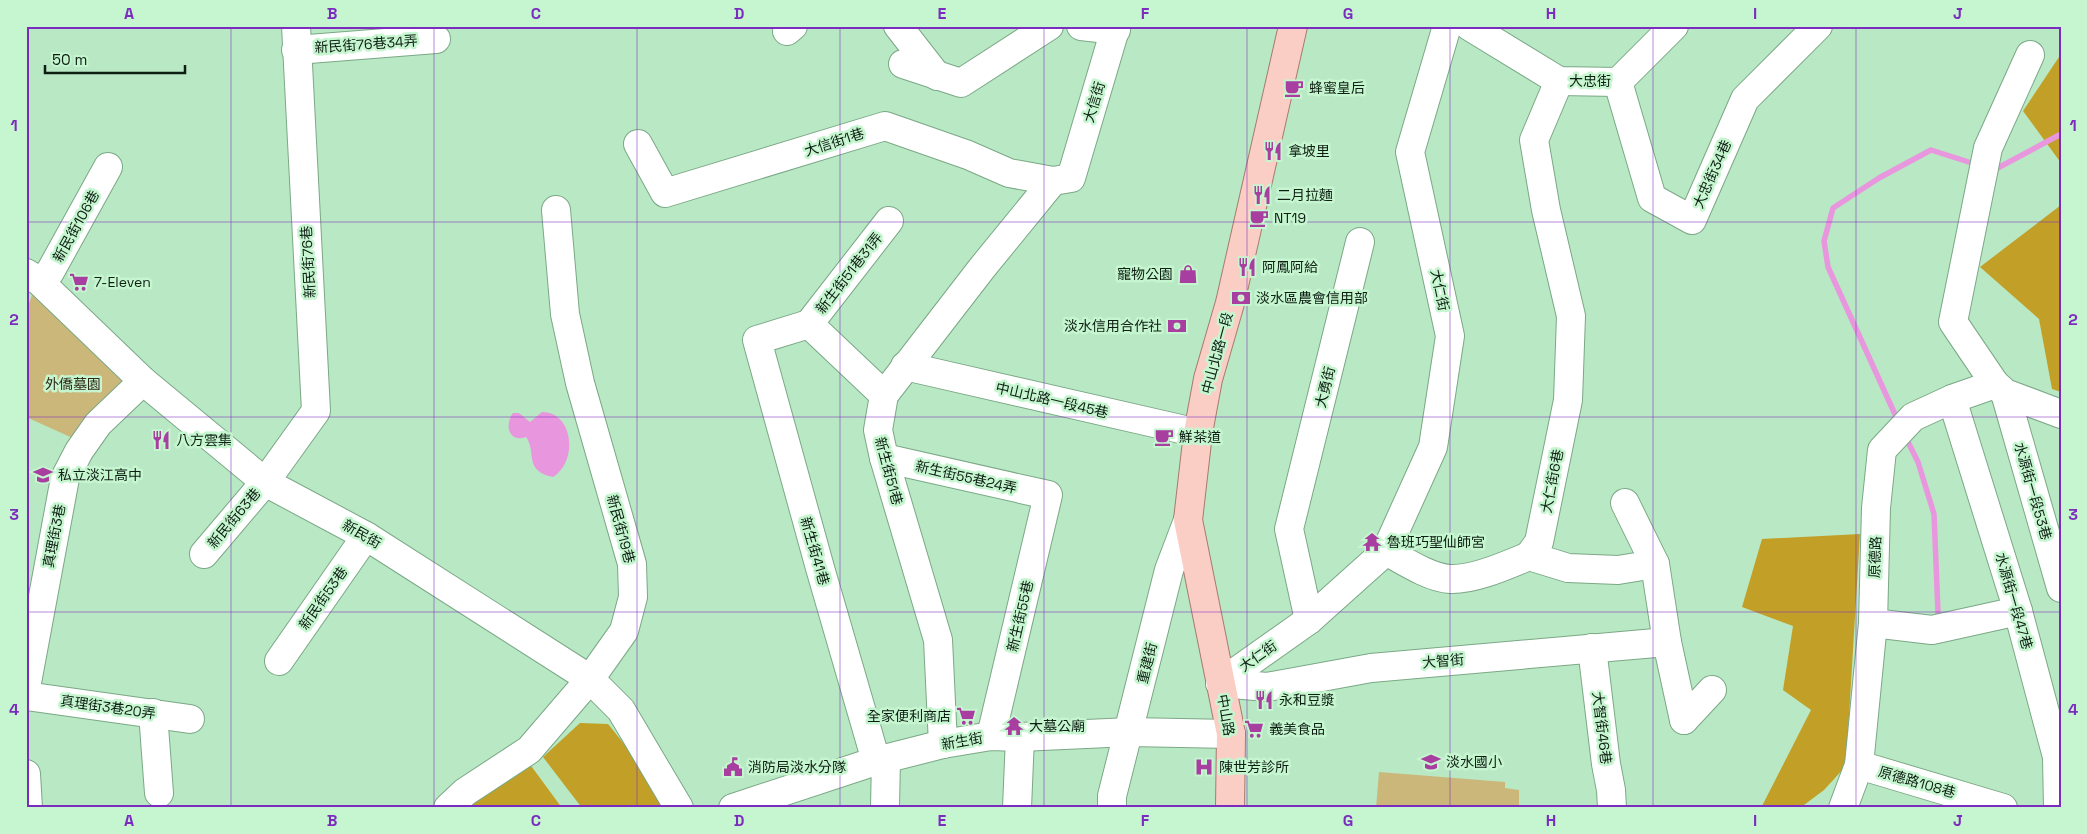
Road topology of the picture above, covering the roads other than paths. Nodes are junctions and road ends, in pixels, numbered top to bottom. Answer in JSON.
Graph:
{"nodes":[{"id":1,"x":898,"y":26,"type":"edge"},
{"id":2,"x":1049,"y":26,"type":"edge"},
{"id":3,"x":1081,"y":26,"type":"edge"},
{"id":4,"x":1293,"y":26,"type":"edge"},
{"id":5,"x":1447,"y":26,"type":"edge"},
{"id":6,"x":1469,"y":26,"type":"edge"},
{"id":7,"x":1674,"y":26,"type":"edge"},
{"id":8,"x":1818,"y":26,"type":"edge"},
{"id":9,"x":1116,"y":28,"type":"edge"},
{"id":10,"x":296,"y":38,"type":"edge"},
{"id":11,"x":436,"y":39,"type":"dead end"},
{"id":12,"x":2030,"y":55,"type":"dead end"},
{"id":13,"x":903,"y":64,"type":"dead end"},
{"id":14,"x":937,"y":76,"type":"junction"},
{"id":15,"x":1559,"y":81,"type":"junction"},
{"id":16,"x":1618,"y":82,"type":"junction"},
{"id":17,"x":638,"y":144,"type":"dead end"},
{"id":18,"x":108,"y":167,"type":"dead end"},
{"id":19,"x":1062,"y":179,"type":"junction"},
{"id":20,"x":556,"y":210,"type":"dead end"},
{"id":21,"x":889,"y":221,"type":"dead end"},
{"id":22,"x":1360,"y":242,"type":"dead end"},
{"id":23,"x":33,"y":277,"type":"edge"},
{"id":24,"x":809,"y":324,"type":"junction"},
{"id":25,"x":905,"y":366,"type":"junction"},
{"id":26,"x":143,"y":381,"type":"junction"},
{"id":27,"x":2000,"y":389,"type":"junction"},
{"id":28,"x":884,"y":395,"type":"junction"},
{"id":29,"x":1952,"y":398,"type":"junction"},
{"id":30,"x":2061,"y":414,"type":"edge"},
{"id":31,"x":1198,"y":433,"type":"junction"},
{"id":32,"x":884,"y":458,"type":"junction"},
{"id":33,"x":265,"y":482,"type":"junction"},
{"id":34,"x":1048,"y":496,"type":"joint"},
{"id":35,"x":1625,"y":503,"type":"dead end"},
{"id":36,"x":1188,"y":520,"type":"junction"},
{"id":37,"x":366,"y":536,"type":"junction"},
{"id":38,"x":1386,"y":551,"type":"junction"},
{"id":39,"x":204,"y":554,"type":"dead end"},
{"id":40,"x":1529,"y":556,"type":"junction"},
{"id":41,"x":1655,"y":564,"type":"junction"},
{"id":42,"x":2061,"y":588,"type":"edge"},
{"id":43,"x":2018,"y":611,"type":"junction"},
{"id":44,"x":1309,"y":620,"type":"junction"},
{"id":45,"x":1873,"y":623,"type":"junction"},
{"id":46,"x":1667,"y":642,"type":"junction"},
{"id":47,"x":1592,"y":648,"type":"junction"},
{"id":48,"x":280,"y":661,"type":"dead end"},
{"id":49,"x":590,"y":679,"type":"junction"},
{"id":50,"x":1220,"y":683,"type":"junction"},
{"id":51,"x":26,"y":688,"type":"edge"},
{"id":52,"x":1712,"y":690,"type":"dead end"},
{"id":53,"x":26,"y":696,"type":"edge"},
{"id":54,"x":153,"y":712,"type":"junction"},
{"id":55,"x":190,"y":719,"type":"dead end"},
{"id":56,"x":1130,"y":732,"type":"junction"},
{"id":57,"x":1231,"y":734,"type":"junction"},
{"id":58,"x":992,"y":736,"type":"junction"},
{"id":59,"x":1020,"y":737,"type":"junction"},
{"id":60,"x":943,"y":744,"type":"junction"},
{"id":61,"x":881,"y":760,"type":"junction"},
{"id":62,"x":1859,"y":765,"type":"junction"},
{"id":63,"x":26,"y":774,"type":"edge"},
{"id":64,"x":159,"y":793,"type":"dead end"},
{"id":65,"x":28,"y":808,"type":"edge"},
{"id":66,"x":448,"y":808,"type":"edge"},
{"id":67,"x":679,"y":808,"type":"edge"},
{"id":68,"x":732,"y":808,"type":"edge"},
{"id":69,"x":885,"y":808,"type":"edge"},
{"id":70,"x":1017,"y":808,"type":"edge"},
{"id":71,"x":1112,"y":808,"type":"edge"},
{"id":72,"x":1230,"y":808,"type":"edge"},
{"id":73,"x":1612,"y":808,"type":"edge"},
{"id":74,"x":1842,"y":808,"type":"edge"},
{"id":75,"x":2003,"y":808,"type":"edge"},
{"id":76,"x":2058,"y":808,"type":"edge"}],
"edges":[{"from":1,"to":14,"type":"street"},
{"from":2,"to":14,"type":"street"},
{"from":3,"to":9,"type":"street"},
{"from":4,"to":31,"type":"main road","name":"中山北路一段"},
{"from":5,"to":38,"type":"street","name":"大仁街"},
{"from":6,"to":15,"type":"street","name":"大忠街"},
{"from":7,"to":16,"type":"street","name":"大忠街"},
{"from":8,"to":16,"type":"street","name":"大忠街34巷"},
{"from":9,"to":19,"type":"street","name":"大信街"},
{"from":10,"to":11,"type":"street","name":"新民街76巷34弄"},
{"from":10,"to":33,"type":"street","name":"新民街76巷"},
{"from":12,"to":27,"type":"street","name":"水源街一段53巷"},
{"from":13,"to":14,"type":"street"},
{"from":15,"to":16,"type":"street","name":"大忠街"},
{"from":15,"to":40,"type":"street","name":"大仁街6巷"},
{"from":17,"to":19,"type":"street","name":"大信街1巷"},
{"from":18,"to":23,"type":"street","name":"新民街106巷"},
{"from":19,"to":25,"type":"street","name":"新生街51巷"},
{"from":20,"to":49,"type":"street","name":"新民街19巷"},
{"from":21,"to":24,"type":"street","name":"新生街51巷31弄"},
{"from":22,"to":44,"type":"street","name":"大勇街"},
{"from":23,"to":26,"type":"street","name":"新民街"},
{"from":24,"to":28,"type":"street"},
{"from":24,"to":61,"type":"street","name":"新生街41巷"},
{"from":25,"to":28,"type":"street","name":"新生街51巷"},
{"from":25,"to":31,"type":"street","name":"中山北路一段45巷"},
{"from":26,"to":33,"type":"street","name":"新民街"},
{"from":26,"to":51,"type":"street","name":"真理街3巷"},
{"from":27,"to":29,"type":"street","name":"原德路"},
{"from":27,"to":30,"type":"street"},
{"from":27,"to":42,"type":"street","name":"水源街一段53巷"},
{"from":28,"to":32,"type":"street","name":"新生街51巷"},
{"from":29,"to":43,"type":"street","name":"水源街一段47巷"},
{"from":29,"to":45,"type":"street","name":"原德路"},
{"from":31,"to":36,"type":"main road","name":"中山北路一段"},
{"from":32,"to":34,"type":"street","name":"新生街55巷24弄"},
{"from":32,"to":60,"type":"street","name":"新生街51巷"},
{"from":33,"to":37,"type":"street","name":"新民街"},
{"from":33,"to":39,"type":"street","name":"新民街63巷"},
{"from":34,"to":58,"type":"street","name":"新生街55巷"},
{"from":35,"to":41,"type":"street"},
{"from":36,"to":50,"type":"main road","name":"中山北路一段"},
{"from":36,"to":56,"type":"street","name":"重建街"},
{"from":37,"to":48,"type":"street","name":"新民街53巷"},
{"from":37,"to":49,"type":"street","name":"新民街"},
{"from":38,"to":40,"type":"street"},
{"from":38,"to":44,"type":"street","name":"大仁街"},
{"from":40,"to":41,"type":"street"},
{"from":41,"to":46,"type":"street"},
{"from":43,"to":45,"type":"street"},
{"from":43,"to":76,"type":"street","name":"水源街一段47巷"},
{"from":44,"to":50,"type":"street","name":"大仁街"},
{"from":45,"to":62,"type":"street","name":"原德路"},
{"from":46,"to":47,"type":"street","name":"大智街"},
{"from":46,"to":52,"type":"street"},
{"from":47,"to":50,"type":"street","name":"大智街"},
{"from":47,"to":73,"type":"street","name":"大智街46巷"},
{"from":49,"to":66,"type":"street","name":"新民街19巷"},
{"from":49,"to":67,"type":"street","name":"新民街"},
{"from":50,"to":57,"type":"main road","name":"中山路"},
{"from":53,"to":54,"type":"street","name":"真理街3巷20弄"},
{"from":54,"to":55,"type":"street","name":"真理街3巷20弄"},
{"from":54,"to":64,"type":"street"},
{"from":56,"to":57,"type":"street","name":"新生街"},
{"from":56,"to":59,"type":"street","name":"新生街"},
{"from":56,"to":71,"type":"street","name":"重建街"},
{"from":57,"to":72,"type":"main road","name":"中山路"},
{"from":58,"to":59,"type":"street","name":"新生街"},
{"from":58,"to":60,"type":"street","name":"新生街"},
{"from":59,"to":70,"type":"street"},
{"from":60,"to":61,"type":"street","name":"新生街"},
{"from":61,"to":68,"type":"street","name":"新生街"},
{"from":61,"to":69,"type":"street","name":"新生街41巷"},
{"from":62,"to":74,"type":"street","name":"原德路"},
{"from":62,"to":75,"type":"street","name":"原德路108巷"},
{"from":63,"to":65,"type":"street"}]}
